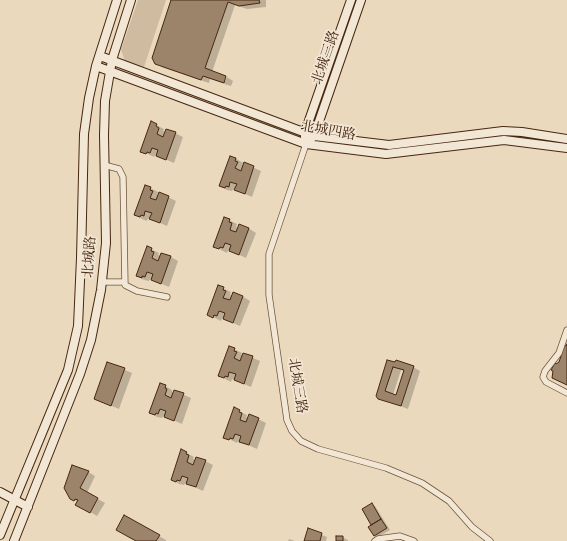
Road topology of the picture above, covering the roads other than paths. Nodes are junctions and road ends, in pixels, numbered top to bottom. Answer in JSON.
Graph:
{"nodes":[{"id":1,"x":117,"y":0,"type":"edge"},
{"id":2,"x":131,"y":0,"type":"edge"},
{"id":3,"x":351,"y":0,"type":"edge"},
{"id":4,"x":361,"y":0,"type":"edge"},
{"id":5,"x":100,"y":56,"type":"junction"},
{"id":6,"x":112,"y":60,"type":"junction"},
{"id":7,"x":96,"y":66,"type":"junction"},
{"id":8,"x":109,"y":70,"type":"junction"},
{"id":9,"x":305,"y":132,"type":"junction"},
{"id":10,"x":314,"y":136,"type":"junction"},
{"id":11,"x":567,"y":139,"type":"edge"},
{"id":12,"x":306,"y":144,"type":"junction"},
{"id":13,"x":567,"y":148,"type":"edge"},
{"id":14,"x":104,"y":165,"type":"junction"},
{"id":15,"x":102,"y":282,"type":"junction"},
{"id":16,"x":124,"y":282,"type":"junction"},
{"id":17,"x":167,"y":297,"type":"dead end"},
{"id":18,"x":567,"y":330,"type":"edge"},
{"id":19,"x":567,"y":393,"type":"edge"},
{"id":20,"x":0,"y":492,"type":"edge"},
{"id":21,"x":14,"y":500,"type":"junction"},
{"id":22,"x":28,"y":507,"type":"junction"},
{"id":23,"x":0,"y":535,"type":"edge"},
{"id":24,"x":14,"y":541,"type":"edge"},
{"id":25,"x":375,"y":541,"type":"edge"},
{"id":26,"x":414,"y":541,"type":"edge"},
{"id":27,"x":490,"y":541,"type":"edge"}],
"edges":[{"from":1,"to":5,"type":"main road","name":"北城路"},
{"from":2,"to":6,"type":"main road","name":"北城路"},
{"from":3,"to":9,"type":"main road","name":"北城三路"},
{"from":4,"to":10,"type":"main road","name":"北城三路"},
{"from":5,"to":6,"type":"main road","name":"北城四路"},
{"from":5,"to":7,"type":"main road","name":"北城路"},
{"from":6,"to":8,"type":"main road","name":"北城路"},
{"from":6,"to":9,"type":"main road","name":"北城四路"},
{"from":7,"to":8,"type":"main road","name":"北城四路"},
{"from":7,"to":21,"type":"main road","name":"北城路"},
{"from":8,"to":12,"type":"main road","name":"北城四路"},
{"from":8,"to":14,"type":"main road","name":"北城路"},
{"from":9,"to":10,"type":"main road","name":"北城四路"},
{"from":9,"to":12,"type":"main road","name":"北城三路"},
{"from":10,"to":11,"type":"main road","name":"北城四路"},
{"from":10,"to":12,"type":"main road","name":"北城三路"},
{"from":12,"to":13,"type":"main road","name":"北城四路"},
{"from":12,"to":27,"type":"street","name":"北城三路"},
{"from":14,"to":15,"type":"main road","name":"北城路"},
{"from":14,"to":16,"type":"street"},
{"from":15,"to":16,"type":"street"},
{"from":15,"to":22,"type":"main road","name":"北城路"},
{"from":16,"to":17,"type":"street"},
{"from":18,"to":19,"type":"street"},
{"from":20,"to":21,"type":"main road"},
{"from":21,"to":22,"type":"main road"},
{"from":21,"to":23,"type":"main road","name":"北城路"},
{"from":22,"to":24,"type":"main road","name":"北城路"},
{"from":25,"to":26,"type":"street"}]}
